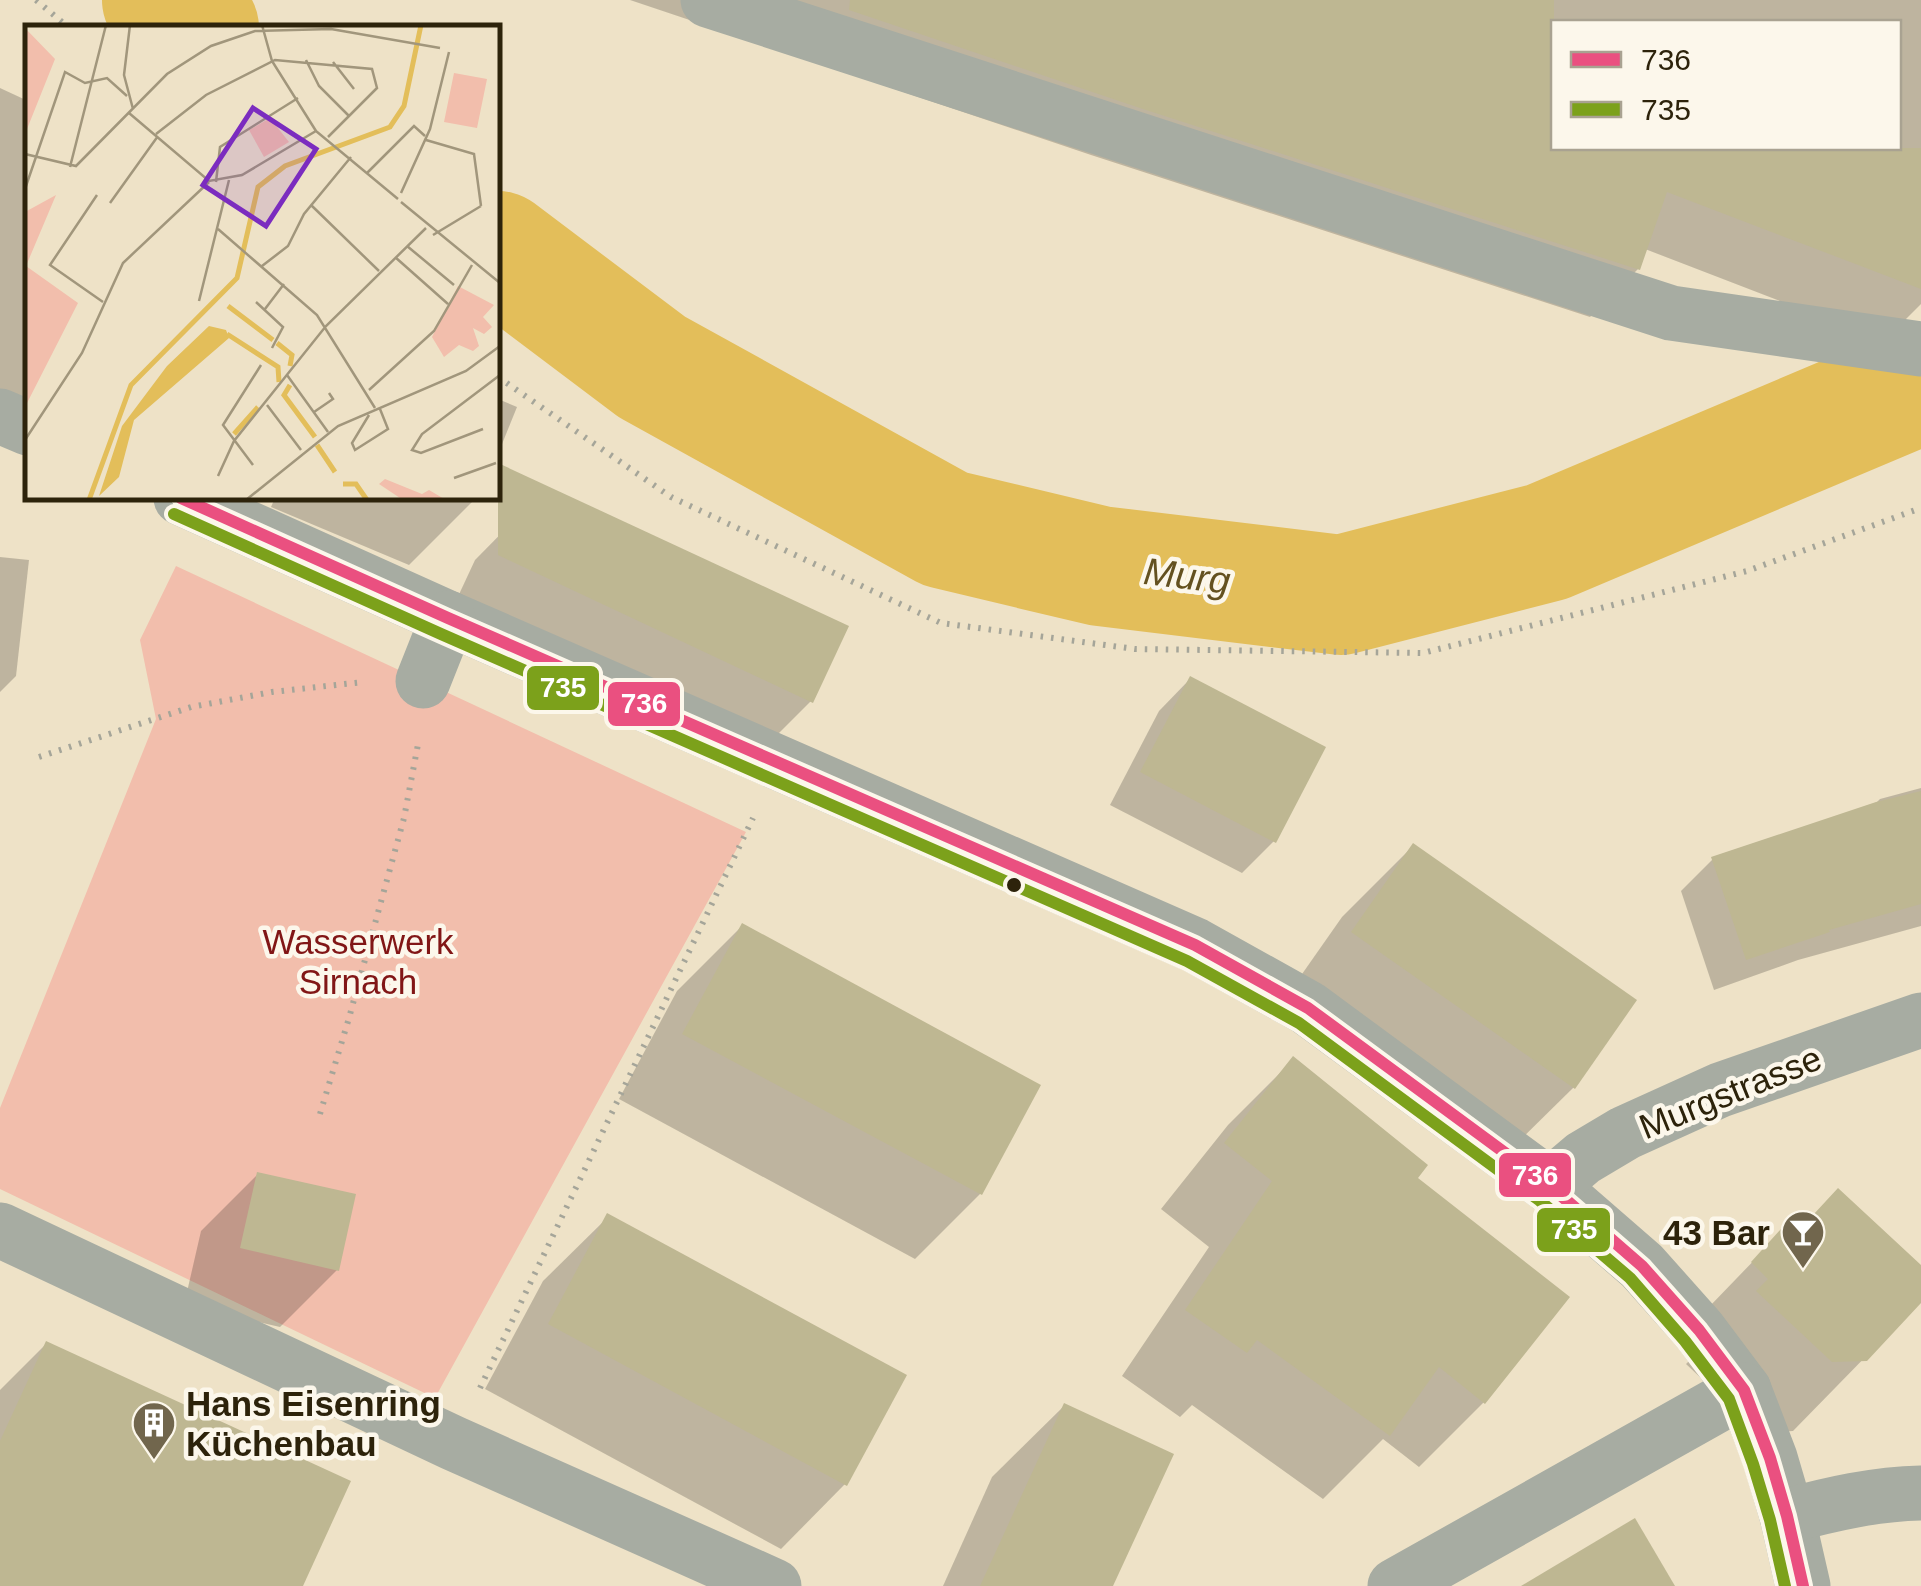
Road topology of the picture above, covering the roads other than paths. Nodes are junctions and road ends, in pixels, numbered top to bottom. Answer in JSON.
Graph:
{"nodes":[{"id":1,"x":708,"y":0,"type":"edge"},
{"id":2,"x":1921,"y":349,"type":"edge"},
{"id":3,"x":0,"y":416,"type":"edge"},
{"id":4,"x":25,"y":427,"type":"edge"},
{"id":5,"x":185,"y":500,"type":"edge"},
{"id":6,"x":448,"y":618,"type":"junction"},
{"id":7,"x":423,"y":682,"type":"road end"},
{"id":8,"x":1921,"y":1020,"type":"edge"},
{"id":9,"x":1550,"y":1186,"type":"junction"},
{"id":10,"x":0,"y":1230,"type":"edge"},
{"id":11,"x":1744,"y":1390,"type":"junction"},
{"id":12,"x":1921,"y":1492,"type":"edge"},
{"id":13,"x":1787,"y":1516,"type":"junction"},
{"id":14,"x":774,"y":1586,"type":"edge"},
{"id":15,"x":1395,"y":1586,"type":"edge"},
{"id":16,"x":1803,"y":1586,"type":"edge"}],
"edges":[{"from":1,"to":2,"type":"street"},
{"from":3,"to":4,"type":"street"},
{"from":5,"to":6,"type":"street"},
{"from":6,"to":7,"type":"street"},
{"from":6,"to":9,"type":"street"},
{"from":8,"to":9,"type":"street","name":"Murgstrasse"},
{"from":9,"to":11,"type":"street"},
{"from":10,"to":14,"type":"street"},
{"from":11,"to":13,"type":"street"},
{"from":11,"to":15,"type":"street"},
{"from":12,"to":13,"type":"street"},
{"from":13,"to":16,"type":"street"}]}
